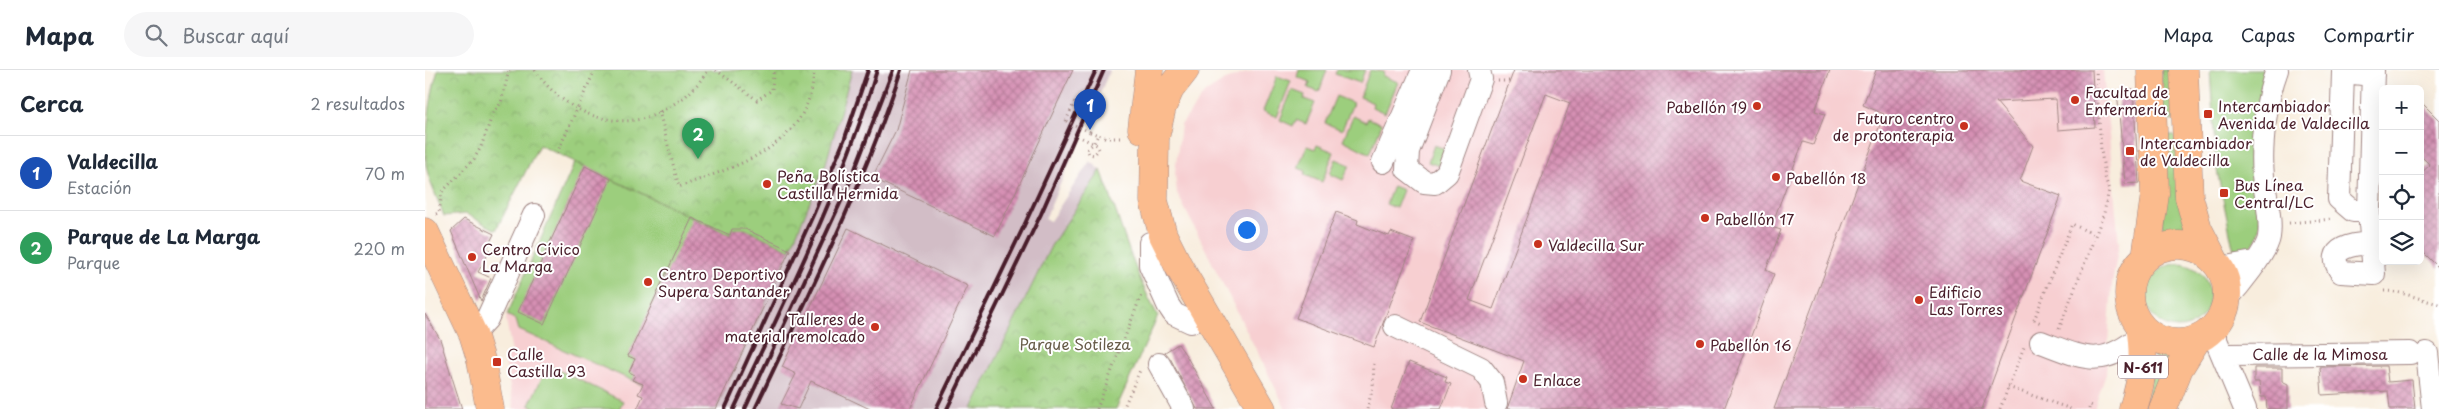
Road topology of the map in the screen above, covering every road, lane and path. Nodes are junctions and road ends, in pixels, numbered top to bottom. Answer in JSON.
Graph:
{"nodes":[{"id":1,"x":509,"y":70,"type":"edge"},
{"id":2,"x":535,"y":70,"type":"edge"},
{"id":3,"x":595,"y":70,"type":"edge"},
{"id":4,"x":709,"y":70,"type":"edge"},
{"id":5,"x":716,"y":70,"type":"edge"},
{"id":6,"x":770,"y":70,"type":"edge"},
{"id":7,"x":814,"y":70,"type":"edge"},
{"id":8,"x":1149,"y":70,"type":"edge"},
{"id":9,"x":1157,"y":70,"type":"edge"},
{"id":10,"x":1185,"y":70,"type":"edge"},
{"id":11,"x":1200,"y":70,"type":"edge"},
{"id":12,"x":1423,"y":70,"type":"edge"},
{"id":13,"x":1439,"y":70,"type":"edge"},
{"id":14,"x":1479,"y":70,"type":"edge"},
{"id":15,"x":2096,"y":70,"type":"edge"},
{"id":16,"x":2151,"y":70,"type":"edge"},
{"id":17,"x":2183,"y":70,"type":"edge"},
{"id":18,"x":2277,"y":70,"type":"edge"},
{"id":19,"x":2373,"y":72,"type":"edge"},
{"id":20,"x":1075,"y":101,"type":"dead end"},
{"id":21,"x":575,"y":109,"type":"junction"},
{"id":22,"x":659,"y":111,"type":"junction"},
{"id":23,"x":1142,"y":132,"type":"junction"},
{"id":24,"x":1098,"y":135,"type":"junction"},
{"id":25,"x":1082,"y":138,"type":"dead end"},
{"id":26,"x":557,"y":153,"type":"dead end"},
{"id":27,"x":1383,"y":162,"type":"dead end"},
{"id":28,"x":2369,"y":207,"type":"edge"},
{"id":29,"x":534,"y":215,"type":"dead end"},
{"id":30,"x":432,"y":222,"type":"edge"},
{"id":31,"x":2279,"y":224,"type":"dead end"},
{"id":32,"x":2095,"y":235,"type":"junction"},
{"id":33,"x":2372,"y":243,"type":"junction"},
{"id":34,"x":1162,"y":249,"type":"junction"},
{"id":35,"x":2146,"y":257,"type":"junction"},
{"id":36,"x":2254,"y":262,"type":"junction"},
{"id":37,"x":2217,"y":264,"type":"junction"},
{"id":38,"x":425,"y":268,"type":"edge"},
{"id":39,"x":2374,"y":274,"type":"junction"},
{"id":40,"x":1144,"y":290,"type":"dead end"},
{"id":41,"x":2439,"y":304,"type":"edge"},
{"id":42,"x":2034,"y":320,"type":"junction"},
{"id":43,"x":2213,"y":321,"type":"junction"},
{"id":44,"x":1395,"y":326,"type":"dead end"},
{"id":45,"x":2141,"y":330,"type":"junction"},
{"id":46,"x":2038,"y":333,"type":"junction"},
{"id":47,"x":473,"y":334,"type":"junction"},
{"id":48,"x":2230,"y":356,"type":"dead end"},
{"id":49,"x":1374,"y":361,"type":"dead end"},
{"id":50,"x":1159,"y":364,"type":"dead end"},
{"id":51,"x":484,"y":374,"type":"junction"},
{"id":52,"x":2008,"y":387,"type":"junction"},
{"id":53,"x":1496,"y":403,"type":"dead end"},
{"id":54,"x":2095,"y":407,"type":"dead end"},
{"id":55,"x":490,"y":409,"type":"edge"},
{"id":56,"x":1097,"y":409,"type":"edge"},
{"id":57,"x":1184,"y":409,"type":"edge"},
{"id":58,"x":1241,"y":409,"type":"edge"},
{"id":59,"x":1261,"y":409,"type":"edge"},
{"id":60,"x":1367,"y":409,"type":"edge"},
{"id":61,"x":2000,"y":409,"type":"edge"},
{"id":62,"x":2071,"y":409,"type":"edge"},
{"id":63,"x":2089,"y":409,"type":"edge"},
{"id":64,"x":2133,"y":409,"type":"edge"},
{"id":65,"x":2163,"y":409,"type":"edge"},
{"id":66,"x":2245,"y":409,"type":"edge"},
{"id":67,"x":2433,"y":409,"type":"edge"}],
"edges":[{"from":1,"to":30,"type":"path"},
{"from":2,"to":21,"type":"path"},
{"from":3,"to":21,"type":"path"},
{"from":4,"to":22,"type":"path"},
{"from":5,"to":6,"type":"path"},
{"from":7,"to":22,"type":"path"},
{"from":8,"to":23,"type":"main road"},
{"from":9,"to":23,"type":"main road"},
{"from":10,"to":23,"type":"main road"},
{"from":11,"to":23,"type":"main road"},
{"from":12,"to":27,"type":"street"},
{"from":13,"to":14,"type":"street"},
{"from":15,"to":32,"type":"path"},
{"from":16,"to":35,"type":"main road"},
{"from":17,"to":37,"type":"main road"},
{"from":18,"to":36,"type":"street"},
{"from":19,"to":28,"type":"street"},
{"from":19,"to":28,"type":"street"},
{"from":20,"to":24,"type":"path","bridge":true},
{"from":21,"to":22,"type":"path"},
{"from":21,"to":26,"type":"path"},
{"from":23,"to":24,"type":"path"},
{"from":23,"to":34,"type":"main road"},
{"from":24,"to":25,"type":"path","bridge":true},
{"from":28,"to":31,"type":"path"},
{"from":28,"to":33,"type":"street"},
{"from":29,"to":47,"type":"street"},
{"from":30,"to":47,"type":"main road"},
{"from":32,"to":42,"type":"path"},
{"from":32,"to":46,"type":"path"},
{"from":33,"to":39,"type":"street"},
{"from":33,"to":39,"type":"street"},
{"from":34,"to":58,"type":"main road"},
{"from":34,"to":59,"type":"main road"},
{"from":35,"to":37,"type":"main road"},
{"from":35,"to":45,"type":"main road"},
{"from":36,"to":37,"type":"street"},
{"from":36,"to":43,"type":"street"},
{"from":37,"to":43,"type":"main road"},
{"from":38,"to":51,"type":"main road"},
{"from":39,"to":41,"type":"path"},
{"from":40,"to":56,"type":"path"},
{"from":42,"to":46,"type":"path"},
{"from":42,"to":46,"type":"path"},
{"from":43,"to":45,"type":"main road"},
{"from":43,"to":65,"type":"main road","number":"N-611"},
{"from":43,"to":66,"type":"street"},
{"from":44,"to":53,"type":"street"},
{"from":45,"to":46,"type":"street"},
{"from":45,"to":64,"type":"main road","number":"N-611"},
{"from":46,"to":52,"type":"path"},
{"from":47,"to":51,"type":"main road"},
{"from":48,"to":67,"type":"street","name":"Calle de la Mimosa"},
{"from":49,"to":60,"type":"path"},
{"from":50,"to":57,"type":"street"},
{"from":51,"to":55,"type":"main road"},
{"from":52,"to":61,"type":"path"},
{"from":52,"to":62,"type":"path"},
{"from":54,"to":63,"type":"path"}]}
